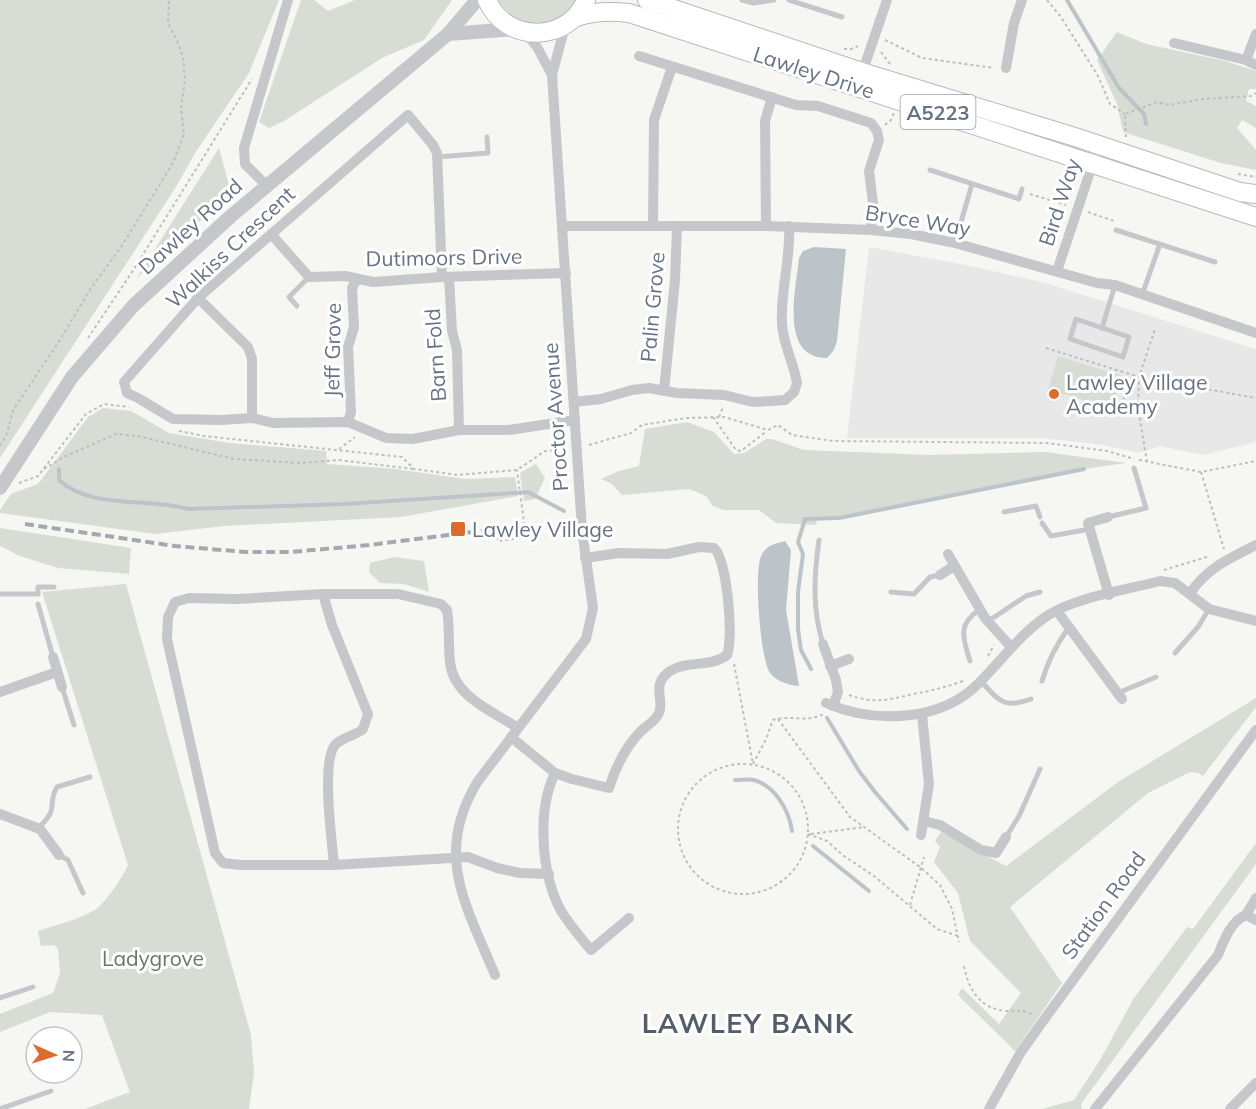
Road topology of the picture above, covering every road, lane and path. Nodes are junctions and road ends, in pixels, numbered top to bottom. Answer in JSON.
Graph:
{"nodes":[{"id":1,"x":169,"y":0,"type":"edge"},
{"id":2,"x":288,"y":0,"type":"edge"},
{"id":3,"x":477,"y":0,"type":"edge"},
{"id":4,"x":487,"y":0,"type":"edge"},
{"id":5,"x":586,"y":0,"type":"edge"},
{"id":6,"x":647,"y":0,"type":"edge"},
{"id":7,"x":742,"y":0,"type":"edge"},
{"id":8,"x":774,"y":0,"type":"edge"},
{"id":9,"x":789,"y":0,"type":"edge"},
{"id":10,"x":888,"y":0,"type":"edge"},
{"id":11,"x":1022,"y":0,"type":"edge"},
{"id":12,"x":1047,"y":0,"type":"edge"},
{"id":13,"x":842,"y":17,"type":"dead end"},
{"id":14,"x":570,"y":22,"type":"junction"},
{"id":15,"x":520,"y":31,"type":"junction"},
{"id":16,"x":448,"y":34,"type":"junction"},
{"id":17,"x":1256,"y":34,"type":"edge"},
{"id":18,"x":874,"y":36,"type":"junction"},
{"id":19,"x":1174,"y":44,"type":"dead end"},
{"id":20,"x":639,"y":56,"type":"dead end"},
{"id":21,"x":1251,"y":63,"type":"edge"},
{"id":22,"x":672,"y":67,"type":"junction"},
{"id":23,"x":1006,"y":68,"type":"joint"},
{"id":24,"x":255,"y":72,"type":"dead end"},
{"id":25,"x":552,"y":75,"type":"junction"},
{"id":26,"x":860,"y":79,"type":"junction"},
{"id":27,"x":1256,"y":93,"type":"edge"},
{"id":28,"x":772,"y":97,"type":"junction"},
{"id":29,"x":1125,"y":114,"type":"junction"},
{"id":30,"x":487,"y":137,"type":"dead end"},
{"id":31,"x":1125,"y":141,"type":"dead end"},
{"id":32,"x":1096,"y":154,"type":"junction"},
{"id":33,"x":437,"y":156,"type":"junction"},
{"id":34,"x":930,"y":170,"type":"dead end"},
{"id":35,"x":972,"y":184,"type":"junction"},
{"id":36,"x":267,"y":186,"type":"junction"},
{"id":37,"x":1022,"y":190,"type":"joint"},
{"id":38,"x":1251,"y":195,"type":"edge"},
{"id":39,"x":1066,"y":205,"type":"dead end"},
{"id":40,"x":1085,"y":211,"type":"dead end"},
{"id":41,"x":1256,"y":217,"type":"edge"},
{"id":42,"x":562,"y":226,"type":"junction"},
{"id":43,"x":653,"y":226,"type":"junction"},
{"id":44,"x":766,"y":226,"type":"junction"},
{"id":45,"x":789,"y":226,"type":"junction"},
{"id":46,"x":677,"y":227,"type":"junction"},
{"id":47,"x":871,"y":230,"type":"junction"},
{"id":48,"x":1116,"y":230,"type":"joint"},
{"id":49,"x":271,"y":234,"type":"junction"},
{"id":50,"x":955,"y":243,"type":"junction"},
{"id":51,"x":1160,"y":244,"type":"junction"},
{"id":52,"x":1215,"y":262,"type":"dead end"},
{"id":53,"x":1057,"y":271,"type":"junction"},
{"id":54,"x":566,"y":273,"type":"junction"},
{"id":55,"x":309,"y":277,"type":"junction"},
{"id":56,"x":445,"y":277,"type":"junction"},
{"id":57,"x":357,"y":279,"type":"junction"},
{"id":58,"x":1114,"y":285,"type":"junction"},
{"id":59,"x":1142,"y":295,"type":"junction"},
{"id":60,"x":198,"y":298,"type":"junction"},
{"id":61,"x":297,"y":306,"type":"dead end"},
{"id":62,"x":1102,"y":328,"type":"junction"},
{"id":63,"x":1155,"y":329,"type":"dead end"},
{"id":64,"x":1256,"y":333,"type":"edge"},
{"id":65,"x":85,"y":342,"type":"dead end"},
{"id":66,"x":1046,"y":348,"type":"dead end"},
{"id":67,"x":1138,"y":377,"type":"junction"},
{"id":68,"x":664,"y":391,"type":"junction"},
{"id":69,"x":1256,"y":398,"type":"edge"},
{"id":70,"x":574,"y":402,"type":"junction"},
{"id":71,"x":1111,"y":408,"type":"dead end"},
{"id":72,"x":713,"y":417,"type":"dead end"},
{"id":73,"x":252,"y":418,"type":"junction"},
{"id":74,"x":575,"y":420,"type":"junction"},
{"id":75,"x":348,"y":422,"type":"junction"},
{"id":76,"x":359,"y":427,"type":"junction"},
{"id":77,"x":459,"y":429,"type":"junction"},
{"id":78,"x":558,"y":429,"type":"dead end"},
{"id":79,"x":768,"y":430,"type":"dead end"},
{"id":80,"x":0,"y":446,"type":"edge"},
{"id":81,"x":339,"y":449,"type":"dead end"},
{"id":82,"x":559,"y":450,"type":"dead end"},
{"id":83,"x":1256,"y":461,"type":"edge"},
{"id":84,"x":1147,"y":462,"type":"dead end"},
{"id":85,"x":1134,"y":468,"type":"dead end"},
{"id":86,"x":414,"y":469,"type":"dead end"},
{"id":87,"x":43,"y":470,"type":"dead end"},
{"id":88,"x":517,"y":470,"type":"dead end"},
{"id":89,"x":1,"y":483,"type":"edge"},
{"id":90,"x":1004,"y":512,"type":"dead end"},
{"id":91,"x":1108,"y":517,"type":"joint"},
{"id":92,"x":1090,"y":529,"type":"junction"},
{"id":93,"x":496,"y":537,"type":"dead end"},
{"id":94,"x":819,"y":540,"type":"dead end"},
{"id":95,"x":1256,"y":545,"type":"edge"},
{"id":96,"x":948,"y":555,"type":"dead end"},
{"id":97,"x":585,"y":558,"type":"junction"},
{"id":98,"x":1220,"y":562,"type":"junction"},
{"id":99,"x":954,"y":566,"type":"junction"},
{"id":100,"x":940,"y":575,"type":"joint"},
{"id":101,"x":54,"y":587,"type":"dead end"},
{"id":102,"x":891,"y":591,"type":"dead end"},
{"id":103,"x":1040,"y":592,"type":"dead end"},
{"id":104,"x":1190,"y":593,"type":"junction"},
{"id":105,"x":0,"y":594,"type":"edge"},
{"id":106,"x":323,"y":594,"type":"junction"},
{"id":107,"x":1109,"y":595,"type":"junction"},
{"id":108,"x":38,"y":604,"type":"dead end"},
{"id":109,"x":1209,"y":609,"type":"junction"},
{"id":110,"x":980,"y":610,"type":"junction"},
{"id":111,"x":1057,"y":611,"type":"junction"},
{"id":112,"x":1256,"y":621,"type":"edge"},
{"id":113,"x":987,"y":622,"type":"junction"},
{"id":114,"x":1069,"y":627,"type":"junction"},
{"id":115,"x":823,"y":644,"type":"joint"},
{"id":116,"x":1011,"y":647,"type":"junction"},
{"id":117,"x":1175,"y":653,"type":"dead end"},
{"id":118,"x":53,"y":657,"type":"joint"},
{"id":119,"x":733,"y":657,"type":"dead end"},
{"id":120,"x":849,"y":659,"type":"dead end"},
{"id":121,"x":970,"y":660,"type":"dead end"},
{"id":122,"x":830,"y":666,"type":"junction"},
{"id":123,"x":57,"y":672,"type":"junction"},
{"id":124,"x":1156,"y":677,"type":"dead end"},
{"id":125,"x":981,"y":681,"type":"junction"},
{"id":126,"x":1042,"y":681,"type":"dead end"},
{"id":127,"x":62,"y":687,"type":"joint"},
{"id":128,"x":0,"y":692,"type":"edge"},
{"id":129,"x":1120,"y":696,"type":"joint"},
{"id":130,"x":1031,"y":699,"type":"dead end"},
{"id":131,"x":829,"y":704,"type":"junction"},
{"id":132,"x":922,"y":714,"type":"junction"},
{"id":133,"x":778,"y":719,"type":"junction"},
{"id":134,"x":75,"y":725,"type":"dead end"},
{"id":135,"x":1256,"y":730,"type":"edge"},
{"id":136,"x":514,"y":732,"type":"junction"},
{"id":137,"x":753,"y":764,"type":"junction"},
{"id":138,"x":1040,"y":769,"type":"dead end"},
{"id":139,"x":555,"y":773,"type":"junction"},
{"id":140,"x":90,"y":777,"type":"dead end"},
{"id":141,"x":0,"y":814,"type":"edge"},
{"id":142,"x":924,"y":821,"type":"junction"},
{"id":143,"x":865,"y":827,"type":"junction"},
{"id":144,"x":38,"y":828,"type":"junction"},
{"id":145,"x":808,"y":834,"type":"junction"},
{"id":146,"x":921,"y":834,"type":"dead end"},
{"id":147,"x":1006,"y":837,"type":"joint"},
{"id":148,"x":59,"y":855,"type":"joint"},
{"id":149,"x":455,"y":857,"type":"junction"},
{"id":150,"x":924,"y":857,"type":"dead end"},
{"id":151,"x":334,"y":865,"type":"junction"},
{"id":152,"x":920,"y":867,"type":"junction"},
{"id":153,"x":549,"y":874,"type":"junction"},
{"id":154,"x":83,"y":892,"type":"dead end"},
{"id":155,"x":1256,"y":898,"type":"edge"},
{"id":156,"x":910,"y":905,"type":"junction"},
{"id":157,"x":628,"y":918,"type":"dead end"},
{"id":158,"x":1251,"y":918,"type":"edge"},
{"id":159,"x":958,"y":936,"type":"junction"},
{"id":160,"x":959,"y":942,"type":"dead end"},
{"id":161,"x":964,"y":966,"type":"dead end"},
{"id":162,"x":495,"y":975,"type":"dead end"},
{"id":163,"x":33,"y":987,"type":"dead end"},
{"id":164,"x":0,"y":998,"type":"edge"},
{"id":165,"x":1043,"y":1020,"type":"junction"},
{"id":166,"x":1256,"y":1083,"type":"edge"},
{"id":167,"x":51,"y":1091,"type":"dead end"},
{"id":168,"x":0,"y":1109,"type":"edge"},
{"id":169,"x":989,"y":1109,"type":"edge"},
{"id":170,"x":1095,"y":1109,"type":"edge"},
{"id":171,"x":1230,"y":1109,"type":"edge"}],
"edges":[{"from":1,"to":80,"type":"path"},
{"from":2,"to":36,"type":"street"},
{"from":3,"to":16,"type":"street","name":"Dawley Road"},
{"from":4,"to":15,"type":"main road"},
{"from":5,"to":14,"type":"main road"},
{"from":6,"to":26,"type":"main road","name":"Lawley Drive","number":"A5223"},
{"from":7,"to":8,"type":"lane"},
{"from":9,"to":13,"type":"lane"},
{"from":10,"to":18,"type":"street"},
{"from":11,"to":23,"type":"street"},
{"from":12,"to":29,"type":"path"},
{"from":14,"to":15,"type":"main road","number":"A5223"},
{"from":14,"to":25,"type":"street","name":"Proctor Avenue"},
{"from":14,"to":26,"type":"main road","name":"Lawley Drive","number":"A5223"},
{"from":15,"to":16,"type":"street"},
{"from":15,"to":25,"type":"street","name":"Proctor Avenue"},
{"from":16,"to":36,"type":"street","name":"Dawley Road"},
{"from":17,"to":21,"type":"street"},
{"from":18,"to":23,"type":"path"},
{"from":18,"to":26,"type":"street"},
{"from":19,"to":21,"type":"street"},
{"from":20,"to":22,"type":"street"},
{"from":22,"to":28,"type":"street"},
{"from":22,"to":43,"type":"street"},
{"from":24,"to":65,"type":"path"},
{"from":25,"to":42,"type":"street","name":"Proctor Avenue"},
{"from":26,"to":32,"type":"main road","name":"Lawley Drive","number":"A5223"},
{"from":27,"to":29,"type":"path"},
{"from":28,"to":44,"type":"street"},
{"from":28,"to":47,"type":"street"},
{"from":29,"to":31,"type":"path"},
{"from":30,"to":33,"type":"lane"},
{"from":32,"to":38,"type":"main road","name":"Lawley Drive","number":"A5223"},
{"from":32,"to":41,"type":"main road","name":"Lawley Drive","number":"A5223"},
{"from":32,"to":53,"type":"street","name":"Bird Way"},
{"from":33,"to":49,"type":"street","name":"Walkiss Crescent"},
{"from":33,"to":56,"type":"street","name":"Walkiss Crescent"},
{"from":34,"to":35,"type":"lane"},
{"from":35,"to":37,"type":"lane"},
{"from":35,"to":50,"type":"lane"},
{"from":36,"to":89,"type":"street","name":"Dawley Road"},
{"from":37,"to":39,"type":"path"},
{"from":40,"to":48,"type":"path"},
{"from":42,"to":43,"type":"street","name":"Bryce Way"},
{"from":42,"to":54,"type":"street","name":"Proctor Avenue"},
{"from":43,"to":46,"type":"street","name":"Bryce Way"},
{"from":44,"to":45,"type":"street","name":"Bryce Way"},
{"from":44,"to":46,"type":"street","name":"Bryce Way"},
{"from":45,"to":47,"type":"street","name":"Bryce Way"},
{"from":45,"to":68,"type":"street"},
{"from":46,"to":68,"type":"street","name":"Palin Grove"},
{"from":47,"to":50,"type":"street","name":"Bryce Way"},
{"from":48,"to":51,"type":"lane"},
{"from":49,"to":55,"type":"street"},
{"from":49,"to":60,"type":"street","name":"Walkiss Crescent"},
{"from":50,"to":53,"type":"street","name":"Bryce Way"},
{"from":51,"to":52,"type":"lane"},
{"from":51,"to":59,"type":"lane"},
{"from":53,"to":58,"type":"street","name":"Bryce Way"},
{"from":54,"to":56,"type":"street","name":"Dutimoors Drive"},
{"from":54,"to":70,"type":"street","name":"Proctor Avenue"},
{"from":55,"to":57,"type":"street","name":"Dutimoors Drive"},
{"from":55,"to":61,"type":"lane"},
{"from":56,"to":57,"type":"street","name":"Dutimoors Drive"},
{"from":56,"to":77,"type":"street","name":"Barn Fold"},
{"from":57,"to":75,"type":"street","name":"Jeff Grove"},
{"from":58,"to":59,"type":"street","name":"Bryce Way"},
{"from":58,"to":62,"type":"lane"},
{"from":59,"to":64,"type":"street","name":"Bryce Way"},
{"from":60,"to":73,"type":"street"},
{"from":60,"to":73,"type":"street","name":"Walkiss Crescent"},
{"from":62,"to":62,"type":"lane"},
{"from":63,"to":67,"type":"path"},
{"from":66,"to":67,"type":"path"},
{"from":67,"to":69,"type":"path"},
{"from":67,"to":71,"type":"path"},
{"from":67,"to":84,"type":"path"},
{"from":68,"to":70,"type":"street"},
{"from":70,"to":74,"type":"street","name":"Proctor Avenue"},
{"from":72,"to":79,"type":"path"},
{"from":73,"to":75,"type":"street","name":"Walkiss Crescent"},
{"from":74,"to":77,"type":"street","name":"Walkiss Crescent"},
{"from":74,"to":97,"type":"street","name":"Proctor Avenue"},
{"from":75,"to":76,"type":"street","name":"Walkiss Crescent"},
{"from":76,"to":77,"type":"street","name":"Walkiss Crescent"},
{"from":76,"to":81,"type":"path"},
{"from":78,"to":82,"type":"path"},
{"from":83,"to":98,"type":"path"},
{"from":85,"to":91,"type":"lane"},
{"from":86,"to":87,"type":"path"},
{"from":88,"to":93,"type":"path"},
{"from":90,"to":92,"type":"lane"},
{"from":91,"to":92,"type":"street"},
{"from":92,"to":107,"type":"street"},
{"from":94,"to":115,"type":"lane"},
{"from":95,"to":98,"type":"street"},
{"from":96,"to":99,"type":"street"},
{"from":97,"to":136,"type":"street","name":"Proctor Avenue"},
{"from":97,"to":139,"type":"street"},
{"from":98,"to":104,"type":"street"},
{"from":99,"to":100,"type":"street"},
{"from":99,"to":110,"type":"street"},
{"from":100,"to":102,"type":"lane"},
{"from":101,"to":105,"type":"lane"},
{"from":103,"to":113,"type":"lane"},
{"from":104,"to":107,"type":"street"},
{"from":104,"to":109,"type":"street"},
{"from":106,"to":136,"type":"street"},
{"from":106,"to":151,"type":"street"},
{"from":106,"to":151,"type":"street"},
{"from":107,"to":111,"type":"street"},
{"from":108,"to":118,"type":"lane"},
{"from":109,"to":112,"type":"street"},
{"from":109,"to":117,"type":"lane"},
{"from":110,"to":113,"type":"street"},
{"from":110,"to":121,"type":"lane"},
{"from":111,"to":114,"type":"street"},
{"from":111,"to":116,"type":"street"},
{"from":113,"to":116,"type":"street"},
{"from":114,"to":126,"type":"lane"},
{"from":114,"to":129,"type":"street"},
{"from":115,"to":122,"type":"street"},
{"from":116,"to":125,"type":"street"},
{"from":118,"to":123,"type":"street"},
{"from":119,"to":137,"type":"path"},
{"from":120,"to":122,"type":"street"},
{"from":122,"to":131,"type":"street"},
{"from":123,"to":127,"type":"street"},
{"from":123,"to":128,"type":"street"},
{"from":124,"to":129,"type":"lane"},
{"from":125,"to":130,"type":"lane"},
{"from":125,"to":132,"type":"street"},
{"from":127,"to":134,"type":"lane"},
{"from":131,"to":132,"type":"street"},
{"from":131,"to":133,"type":"path"},
{"from":132,"to":142,"type":"street"},
{"from":133,"to":137,"type":"path"},
{"from":133,"to":143,"type":"path"},
{"from":135,"to":165,"type":"street","name":"Station Road"},
{"from":136,"to":139,"type":"street"},
{"from":136,"to":149,"type":"street","name":"Proctor Avenue"},
{"from":137,"to":145,"type":"path"},
{"from":137,"to":145,"type":"path"},
{"from":138,"to":147,"type":"lane"},
{"from":139,"to":153,"type":"street"},
{"from":140,"to":144,"type":"lane"},
{"from":141,"to":144,"type":"street"},
{"from":142,"to":146,"type":"street"},
{"from":142,"to":147,"type":"street"},
{"from":143,"to":145,"type":"path"},
{"from":143,"to":152,"type":"path"},
{"from":144,"to":148,"type":"street"},
{"from":145,"to":156,"type":"path"},
{"from":148,"to":154,"type":"lane"},
{"from":149,"to":151,"type":"street"},
{"from":149,"to":153,"type":"street"},
{"from":149,"to":162,"type":"street","name":"Proctor Avenue"},
{"from":150,"to":152,"type":"path"},
{"from":152,"to":156,"type":"path"},
{"from":152,"to":159,"type":"path"},
{"from":153,"to":157,"type":"street"},
{"from":155,"to":158,"type":"street"},
{"from":156,"to":159,"type":"path"},
{"from":158,"to":170,"type":"street"},
{"from":159,"to":160,"type":"path"},
{"from":161,"to":165,"type":"path"},
{"from":163,"to":164,"type":"lane"},
{"from":165,"to":169,"type":"street","name":"Station Road"},
{"from":166,"to":171,"type":"street"},
{"from":167,"to":168,"type":"lane"}]}
